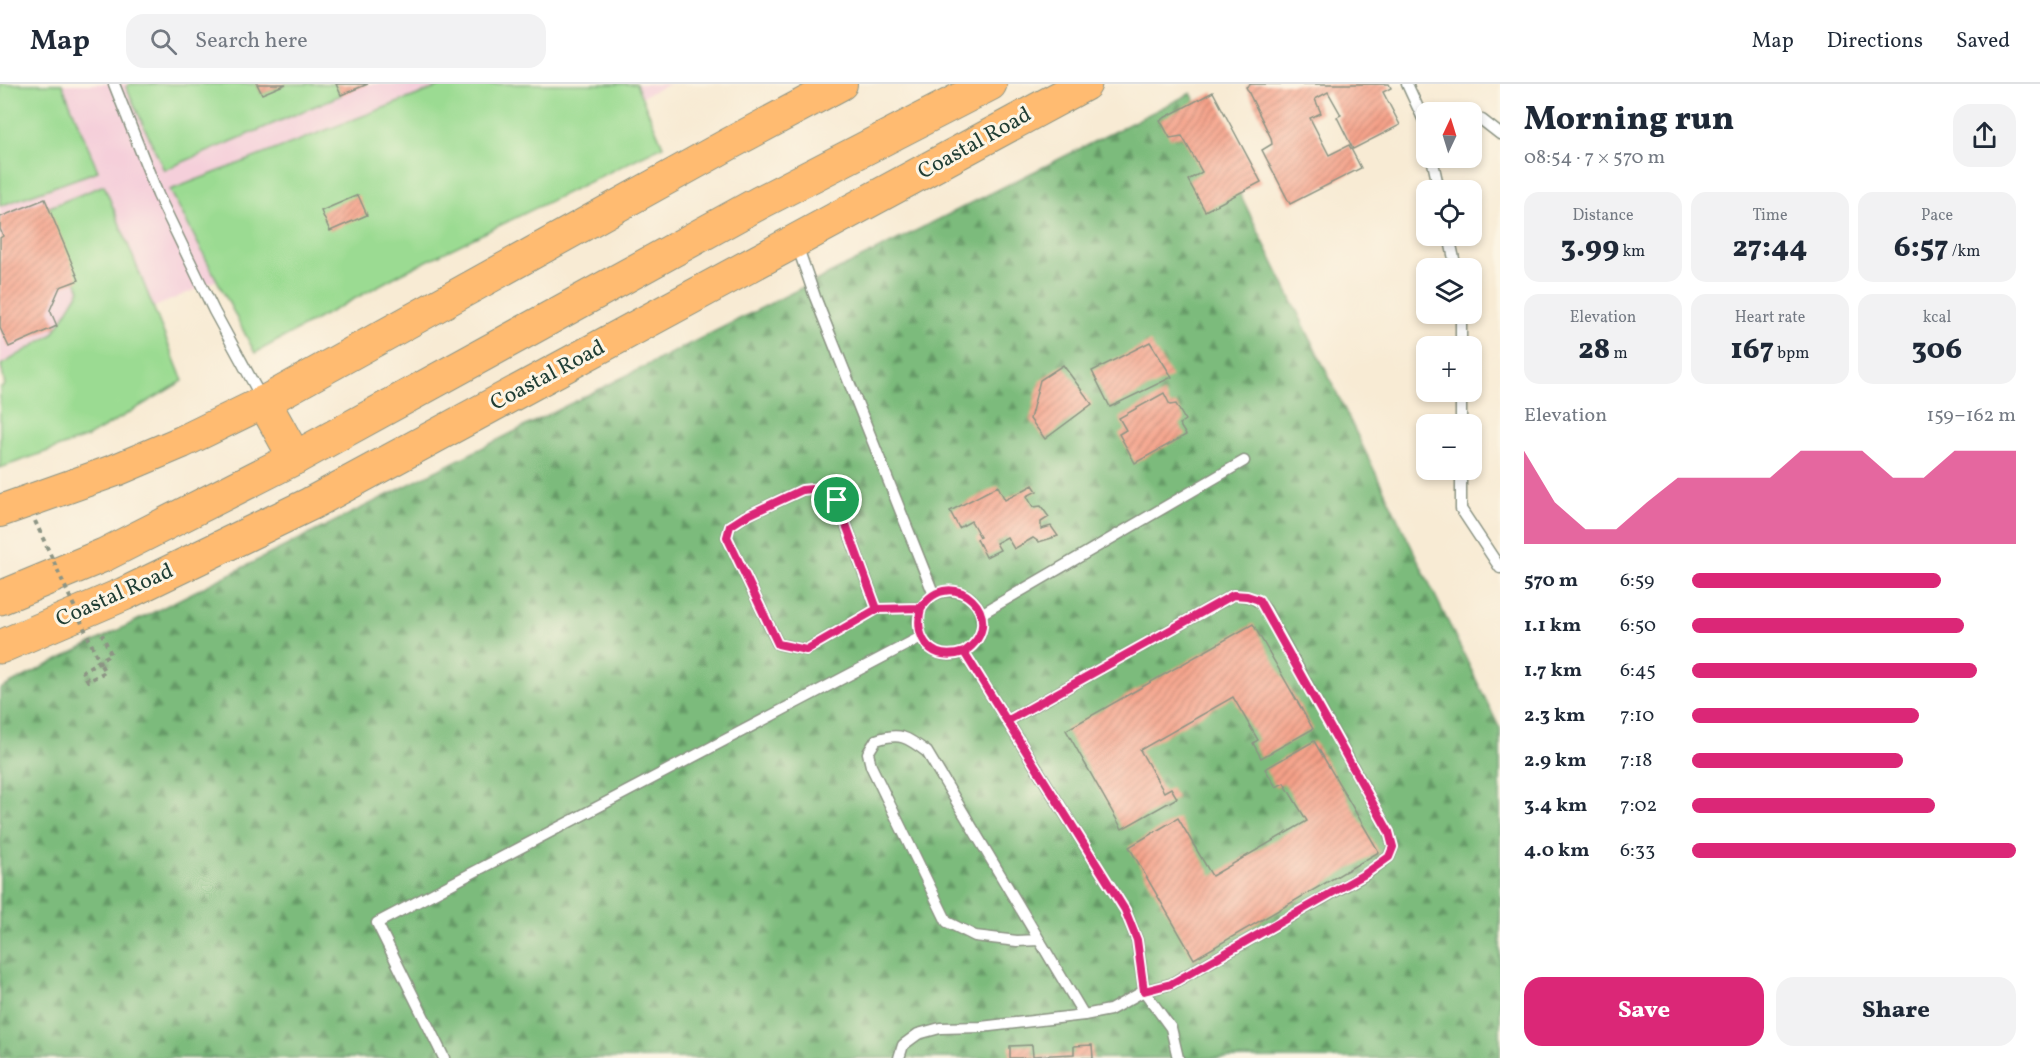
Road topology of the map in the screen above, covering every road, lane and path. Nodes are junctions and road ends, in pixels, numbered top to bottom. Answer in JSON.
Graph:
{"nodes":[{"id":1,"x":114,"y":84,"type":"edge"},
{"id":2,"x":841,"y":84,"type":"edge"},
{"id":3,"x":990,"y":84,"type":"edge"},
{"id":4,"x":1086,"y":84,"type":"edge"},
{"id":5,"x":1407,"y":84,"type":"edge"},
{"id":6,"x":1416,"y":104,"type":"edge"},
{"id":7,"x":1482,"y":120,"type":"edge"},
{"id":8,"x":1500,"y":134,"type":"edge"},
{"id":9,"x":796,"y":242,"type":"junction"},
{"id":10,"x":264,"y":402,"type":"junction"},
{"id":11,"x":295,"y":458,"type":"junction"},
{"id":12,"x":1244,"y":461,"type":"dead end"},
{"id":13,"x":1461,"y":480,"type":"edge"},
{"id":14,"x":0,"y":511,"type":"edge"},
{"id":15,"x":35,"y":521,"type":"dead end"},
{"id":16,"x":104,"y":555,"type":"junction"},
{"id":17,"x":1500,"y":568,"type":"edge"},
{"id":18,"x":0,"y":582,"type":"edge"},
{"id":19,"x":934,"y":595,"type":"junction"},
{"id":20,"x":0,"y":598,"type":"edge"},
{"id":21,"x":921,"y":608,"type":"junction"},
{"id":22,"x":877,"y":609,"type":"junction"},
{"id":23,"x":981,"y":614,"type":"junction"},
{"id":24,"x":921,"y":637,"type":"junction"},
{"id":25,"x":0,"y":647,"type":"edge"},
{"id":26,"x":964,"y":652,"type":"junction"},
{"id":27,"x":111,"y":654,"type":"dead end"},
{"id":28,"x":1007,"y":721,"type":"junction"},
{"id":29,"x":1039,"y":940,"type":"junction"},
{"id":30,"x":1144,"y":991,"type":"junction"},
{"id":31,"x":1084,"y":1016,"type":"junction"},
{"id":32,"x":444,"y":1058,"type":"edge"},
{"id":33,"x":899,"y":1058,"type":"edge"},
{"id":34,"x":1178,"y":1058,"type":"edge"}],
"edges":[{"from":1,"to":10,"type":"lane"},
{"from":2,"to":10,"type":"main road"},
{"from":3,"to":11,"type":"highway","name":"Coastal Road"},
{"from":4,"to":9,"type":"highway","name":"Coastal Road"},
{"from":5,"to":6,"type":"lane"},
{"from":7,"to":8,"type":"lane"},
{"from":9,"to":19,"type":"lane"},
{"from":9,"to":25,"type":"highway","name":"Coastal Road"},
{"from":10,"to":11,"type":"highway"},
{"from":10,"to":14,"type":"main road"},
{"from":11,"to":16,"type":"highway","name":"Coastal Road"},
{"from":12,"to":23,"type":"lane"},
{"from":13,"to":17,"type":"lane"},
{"from":15,"to":27,"type":"path","bridge":true},
{"from":16,"to":18,"type":"highway"},
{"from":16,"to":20,"type":"highway","name":"Coastal Road"},
{"from":19,"to":21,"type":"lane"},
{"from":19,"to":23,"type":"lane"},
{"from":21,"to":22,"type":"lane"},
{"from":21,"to":24,"type":"lane"},
{"from":22,"to":22,"type":"lane"},
{"from":23,"to":26,"type":"lane"},
{"from":24,"to":26,"type":"lane"},
{"from":24,"to":32,"type":"lane"},
{"from":26,"to":28,"type":"lane"},
{"from":28,"to":30,"type":"lane"},
{"from":28,"to":30,"type":"lane"},
{"from":29,"to":29,"type":"lane"},
{"from":29,"to":31,"type":"lane"},
{"from":30,"to":31,"type":"lane"},
{"from":30,"to":34,"type":"lane"},
{"from":31,"to":33,"type":"lane"}]}
